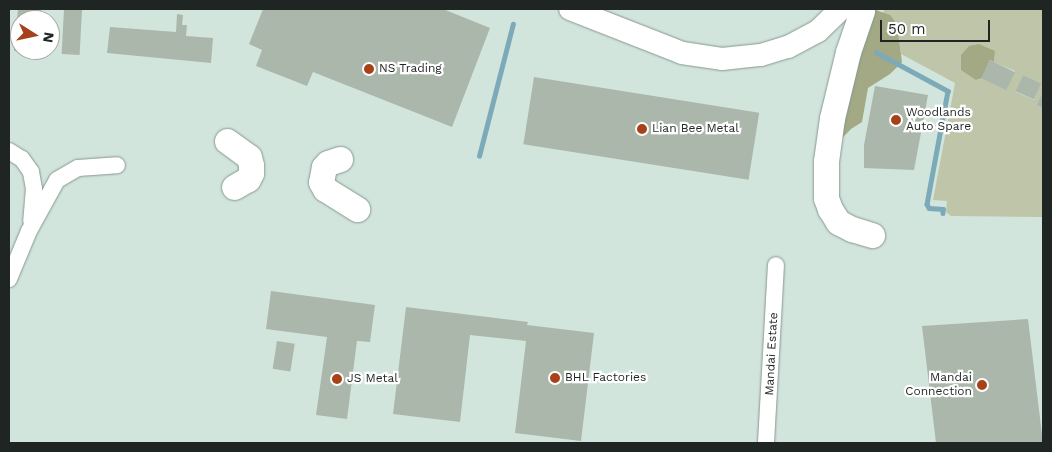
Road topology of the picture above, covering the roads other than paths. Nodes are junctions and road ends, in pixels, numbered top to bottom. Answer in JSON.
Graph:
{"nodes":[{"id":1,"x":570,"y":9,"type":"edge"},
{"id":2,"x":856,"y":9,"type":"edge"},
{"id":3,"x":227,"y":142,"type":"dead end"},
{"id":4,"x":9,"y":152,"type":"edge"},
{"id":5,"x":340,"y":159,"type":"dead end"},
{"id":6,"x":118,"y":165,"type":"dead end"},
{"id":7,"x":234,"y":186,"type":"dead end"},
{"id":8,"x":357,"y":209,"type":"dead end"},
{"id":9,"x":30,"y":231,"type":"junction"},
{"id":10,"x":872,"y":235,"type":"dead end"},
{"id":11,"x":776,"y":265,"type":"dead end"},
{"id":12,"x":9,"y":279,"type":"edge"},
{"id":13,"x":766,"y":443,"type":"edge"}],
"edges":[{"from":1,"to":2,"type":"street"},
{"from":2,"to":10,"type":"main road"},
{"from":3,"to":7,"type":"main road"},
{"from":4,"to":9,"type":"street"},
{"from":5,"to":8,"type":"main road"},
{"from":6,"to":9,"type":"street"},
{"from":9,"to":12,"type":"street"},
{"from":11,"to":13,"type":"street","name":"Mandai Estate"}]}
